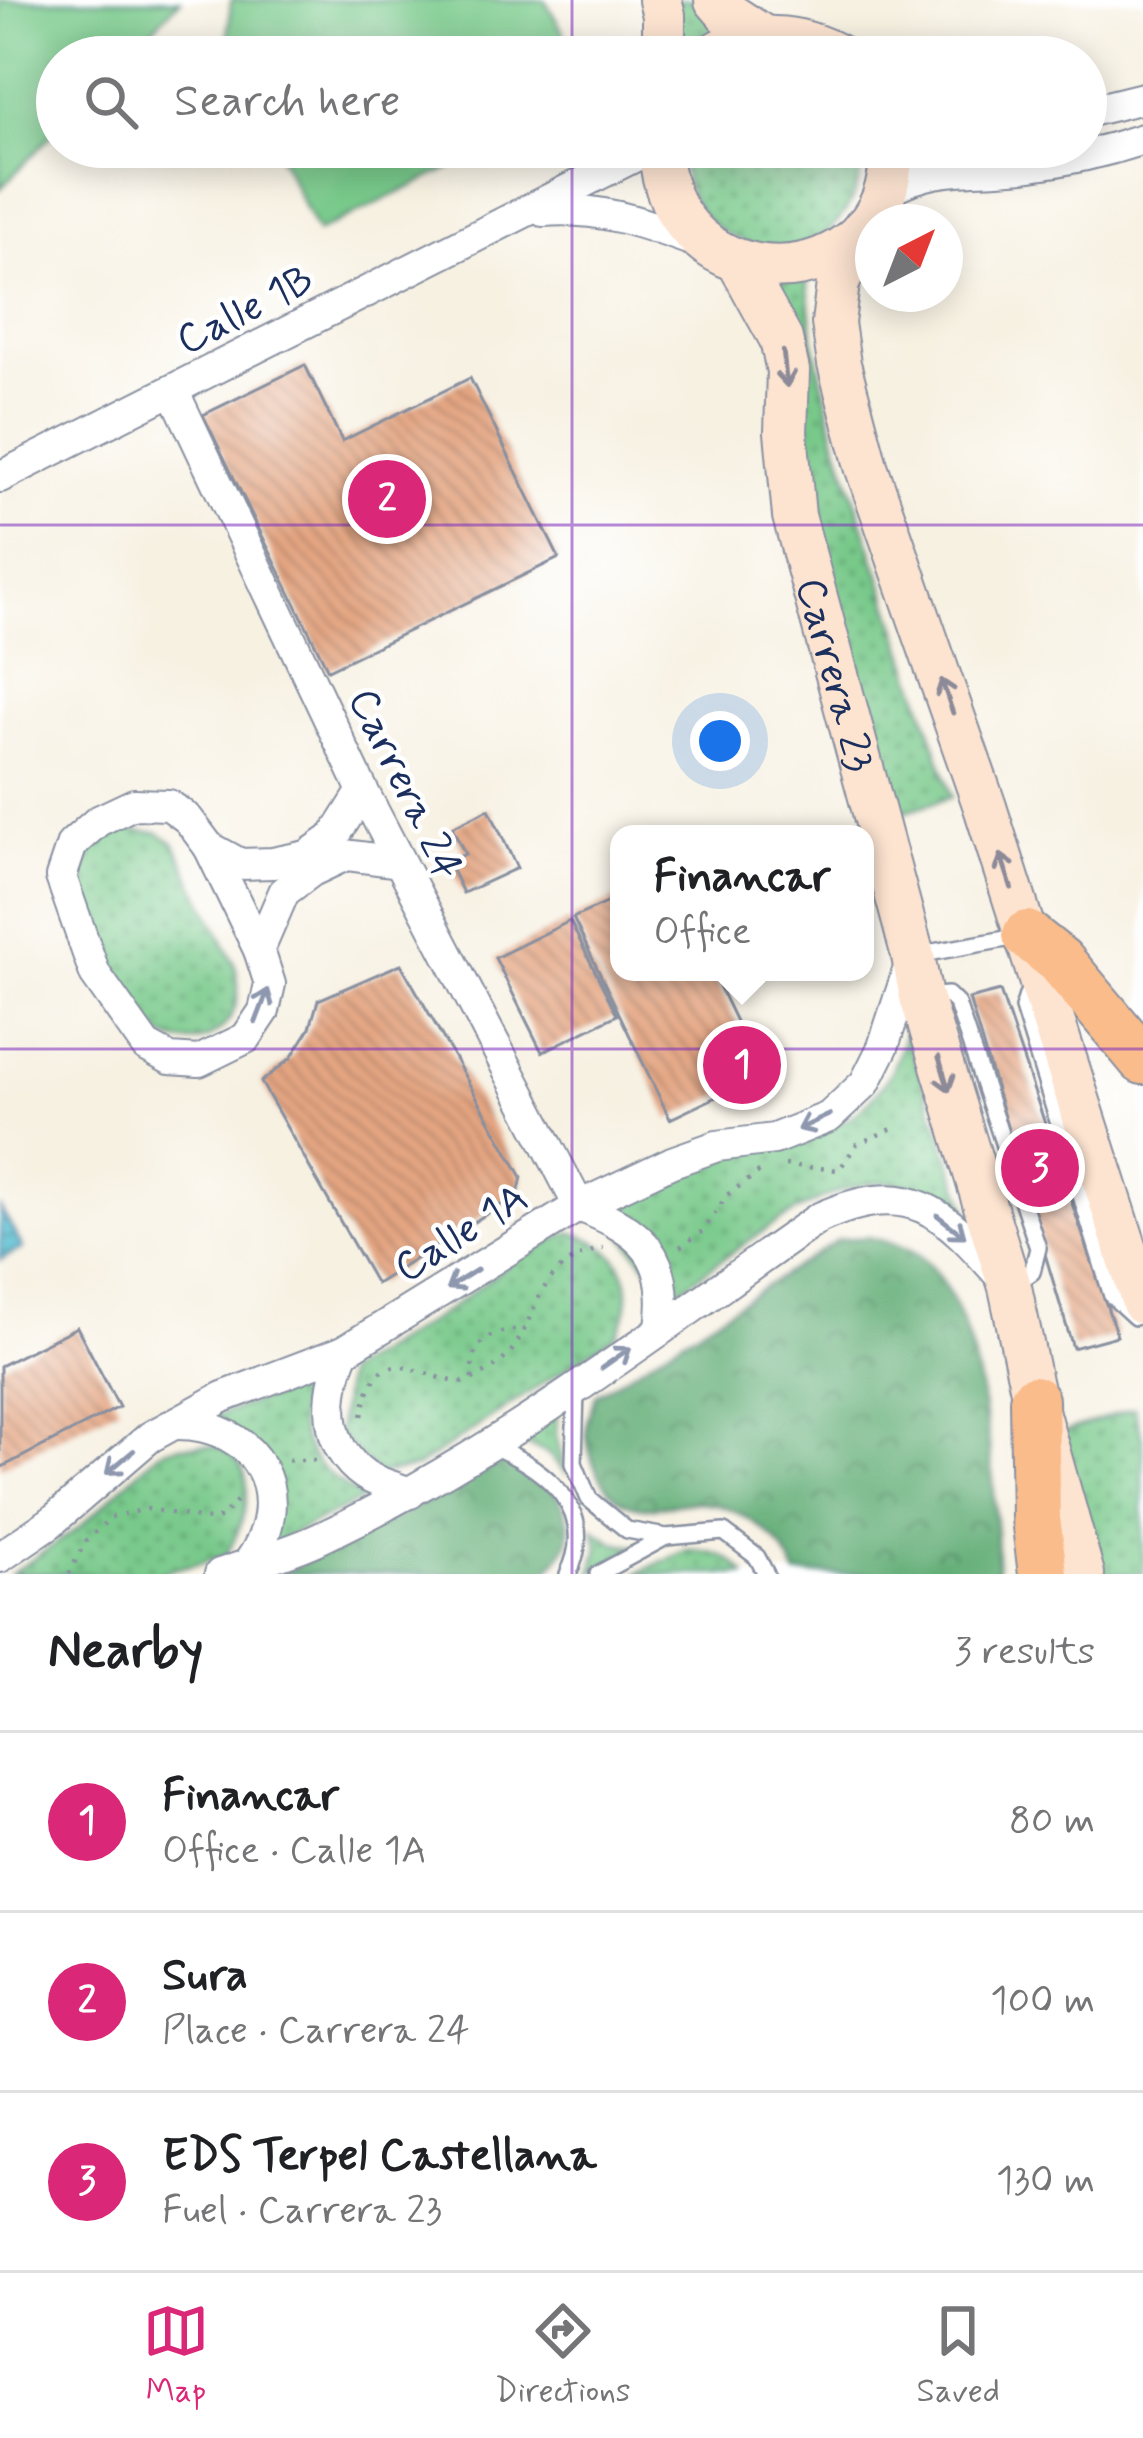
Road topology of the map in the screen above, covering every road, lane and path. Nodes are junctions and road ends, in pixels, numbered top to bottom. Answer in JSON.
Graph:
{"nodes":[{"id":1,"x":660,"y":0,"type":"edge"},
{"id":2,"x":716,"y":0,"type":"edge"},
{"id":3,"x":663,"y":36,"type":"edge"},
{"id":4,"x":762,"y":36,"type":"edge"},
{"id":5,"x":1143,"y":98,"type":"edge"},
{"id":6,"x":1107,"y":107,"type":"edge"},
{"id":7,"x":1143,"y":140,"type":"edge"},
{"id":8,"x":1107,"y":150,"type":"edge"},
{"id":9,"x":614,"y":168,"type":"edge"},
{"id":10,"x":660,"y":168,"type":"edge"},
{"id":11,"x":888,"y":168,"type":"edge"},
{"id":12,"x":992,"y":168,"type":"edge"},
{"id":13,"x":885,"y":191,"type":"junction"},
{"id":14,"x":878,"y":204,"type":"edge"},
{"id":15,"x":525,"y":213,"type":"junction"},
{"id":16,"x":855,"y":237,"type":"edge"},
{"id":17,"x":855,"y":247,"type":"edge"},
{"id":18,"x":723,"y":254,"type":"junction"},
{"id":19,"x":173,"y":390,"type":"junction"},
{"id":20,"x":0,"y":477,"type":"edge"},
{"id":21,"x":363,"y":791,"type":"junction"},
{"id":22,"x":209,"y":847,"type":"junction"},
{"id":23,"x":399,"y":862,"type":"junction"},
{"id":24,"x":259,"y":950,"type":"junction"},
{"id":25,"x":1032,"y":953,"type":"junction"},
{"id":26,"x":917,"y":976,"type":"junction"},
{"id":27,"x":1143,"y":1060,"type":"edge"},
{"id":28,"x":894,"y":1128,"type":"dead end"},
{"id":29,"x":781,"y":1165,"type":"dead end"},
{"id":30,"x":767,"y":1168,"type":"dead end"},
{"id":31,"x":579,"y":1206,"type":"junction"},
{"id":32,"x":639,"y":1238,"type":"junction"},
{"id":33,"x":1010,"y":1287,"type":"junction"},
{"id":34,"x":1143,"y":1303,"type":"edge"},
{"id":35,"x":1143,"y":1322,"type":"edge"},
{"id":36,"x":661,"y":1327,"type":"junction"},
{"id":37,"x":526,"y":1329,"type":"junction"},
{"id":38,"x":344,"y":1351,"type":"junction"},
{"id":39,"x":472,"y":1379,"type":"junction"},
{"id":40,"x":577,"y":1386,"type":"junction"},
{"id":41,"x":1034,"y":1400,"type":"junction"},
{"id":42,"x":174,"y":1424,"type":"junction"},
{"id":43,"x":490,"y":1445,"type":"junction"},
{"id":44,"x":340,"y":1449,"type":"junction"},
{"id":45,"x":260,"y":1467,"type":"junction"},
{"id":46,"x":410,"y":1493,"type":"junction"},
{"id":47,"x":589,"y":1498,"type":"junction"},
{"id":48,"x":572,"y":1510,"type":"junction"},
{"id":49,"x":666,"y":1537,"type":"junction"},
{"id":50,"x":0,"y":1557,"type":"edge"},
{"id":51,"x":233,"y":1569,"type":"edge"},
{"id":52,"x":70,"y":1574,"type":"edge"},
{"id":53,"x":568,"y":1574,"type":"edge"},
{"id":54,"x":598,"y":1574,"type":"edge"},
{"id":55,"x":766,"y":1574,"type":"edge"},
{"id":56,"x":1043,"y":1574,"type":"edge"},
{"id":57,"x":1083,"y":1574,"type":"edge"}],
"edges":[{"from":1,"to":3,"type":"main road"},
{"from":2,"to":4,"type":"main road"},
{"from":5,"to":6,"type":"street"},
{"from":7,"to":8,"type":"street"},
{"from":9,"to":15,"type":"street","name":"Calle 1B"},
{"from":10,"to":18,"type":"main road","name":"Carrera 23"},
{"from":11,"to":13,"type":"main road"},
{"from":12,"to":13,"type":"street"},
{"from":13,"to":14,"type":"main road"},
{"from":15,"to":18,"type":"street","name":"Calle 1B"},
{"from":15,"to":19,"type":"street","name":"Calle 1B"},
{"from":16,"to":18,"type":"main road"},
{"from":25,"to":17,"type":"main road","one_way":true},
{"from":18,"to":26,"type":"main road","name":"Carrera 23","one_way":true},
{"from":19,"to":20,"type":"street","name":"Calle 1B"},
{"from":19,"to":21,"type":"street","name":"Carrera 24"},
{"from":21,"to":22,"type":"street"},
{"from":21,"to":23,"type":"street","name":"Carrera 24"},
{"from":22,"to":24,"type":"street"},
{"from":22,"to":24,"type":"street","one_way":true},
{"from":23,"to":24,"type":"street"},
{"from":23,"to":31,"type":"street","name":"Carrera 24"},
{"from":25,"to":26,"type":"lane"},
{"from":25,"to":27,"type":"highway"},
{"from":25,"to":34,"type":"main road"},
{"from":25,"to":35,"type":"lane"},
{"from":26,"to":31,"type":"street","name":"Calle 1A","one_way":true},
{"from":26,"to":33,"type":"main road","name":"Carrera 23","one_way":true},
{"from":28,"to":29,"type":"path"},
{"from":30,"to":32,"type":"path"},
{"from":31,"to":32,"type":"street"},
{"from":31,"to":38,"type":"street","name":"Calle 1A","one_way":true},
{"from":32,"to":36,"type":"street"},
{"from":32,"to":37,"type":"path"},
{"from":36,"to":33,"type":"street","one_way":true},
{"from":33,"to":41,"type":"main road","name":"Carrera 23"},
{"from":40,"to":36,"type":"street","one_way":true},
{"from":37,"to":39,"type":"path"},
{"from":37,"to":39,"type":"path"},
{"from":38,"to":42,"type":"street","name":"Calle 1A"},
{"from":38,"to":44,"type":"street"},
{"from":39,"to":44,"type":"path"},
{"from":40,"to":43,"type":"street"},
{"from":40,"to":47,"type":"lane"},
{"from":41,"to":56,"type":"highway"},
{"from":41,"to":57,"type":"main road","name":"Carrera 23"},
{"from":42,"to":45,"type":"street"},
{"from":42,"to":50,"type":"street","name":"Calle 1A","one_way":true},
{"from":43,"to":46,"type":"street"},
{"from":43,"to":48,"type":"lane"},
{"from":44,"to":45,"type":"path"},
{"from":44,"to":46,"type":"street"},
{"from":45,"to":51,"type":"street"},
{"from":45,"to":52,"type":"path"},
{"from":46,"to":51,"type":"street"},
{"from":47,"to":48,"type":"lane"},
{"from":47,"to":49,"type":"lane"},
{"from":48,"to":53,"type":"lane"},
{"from":49,"to":54,"type":"lane"},
{"from":49,"to":55,"type":"lane"}]}
